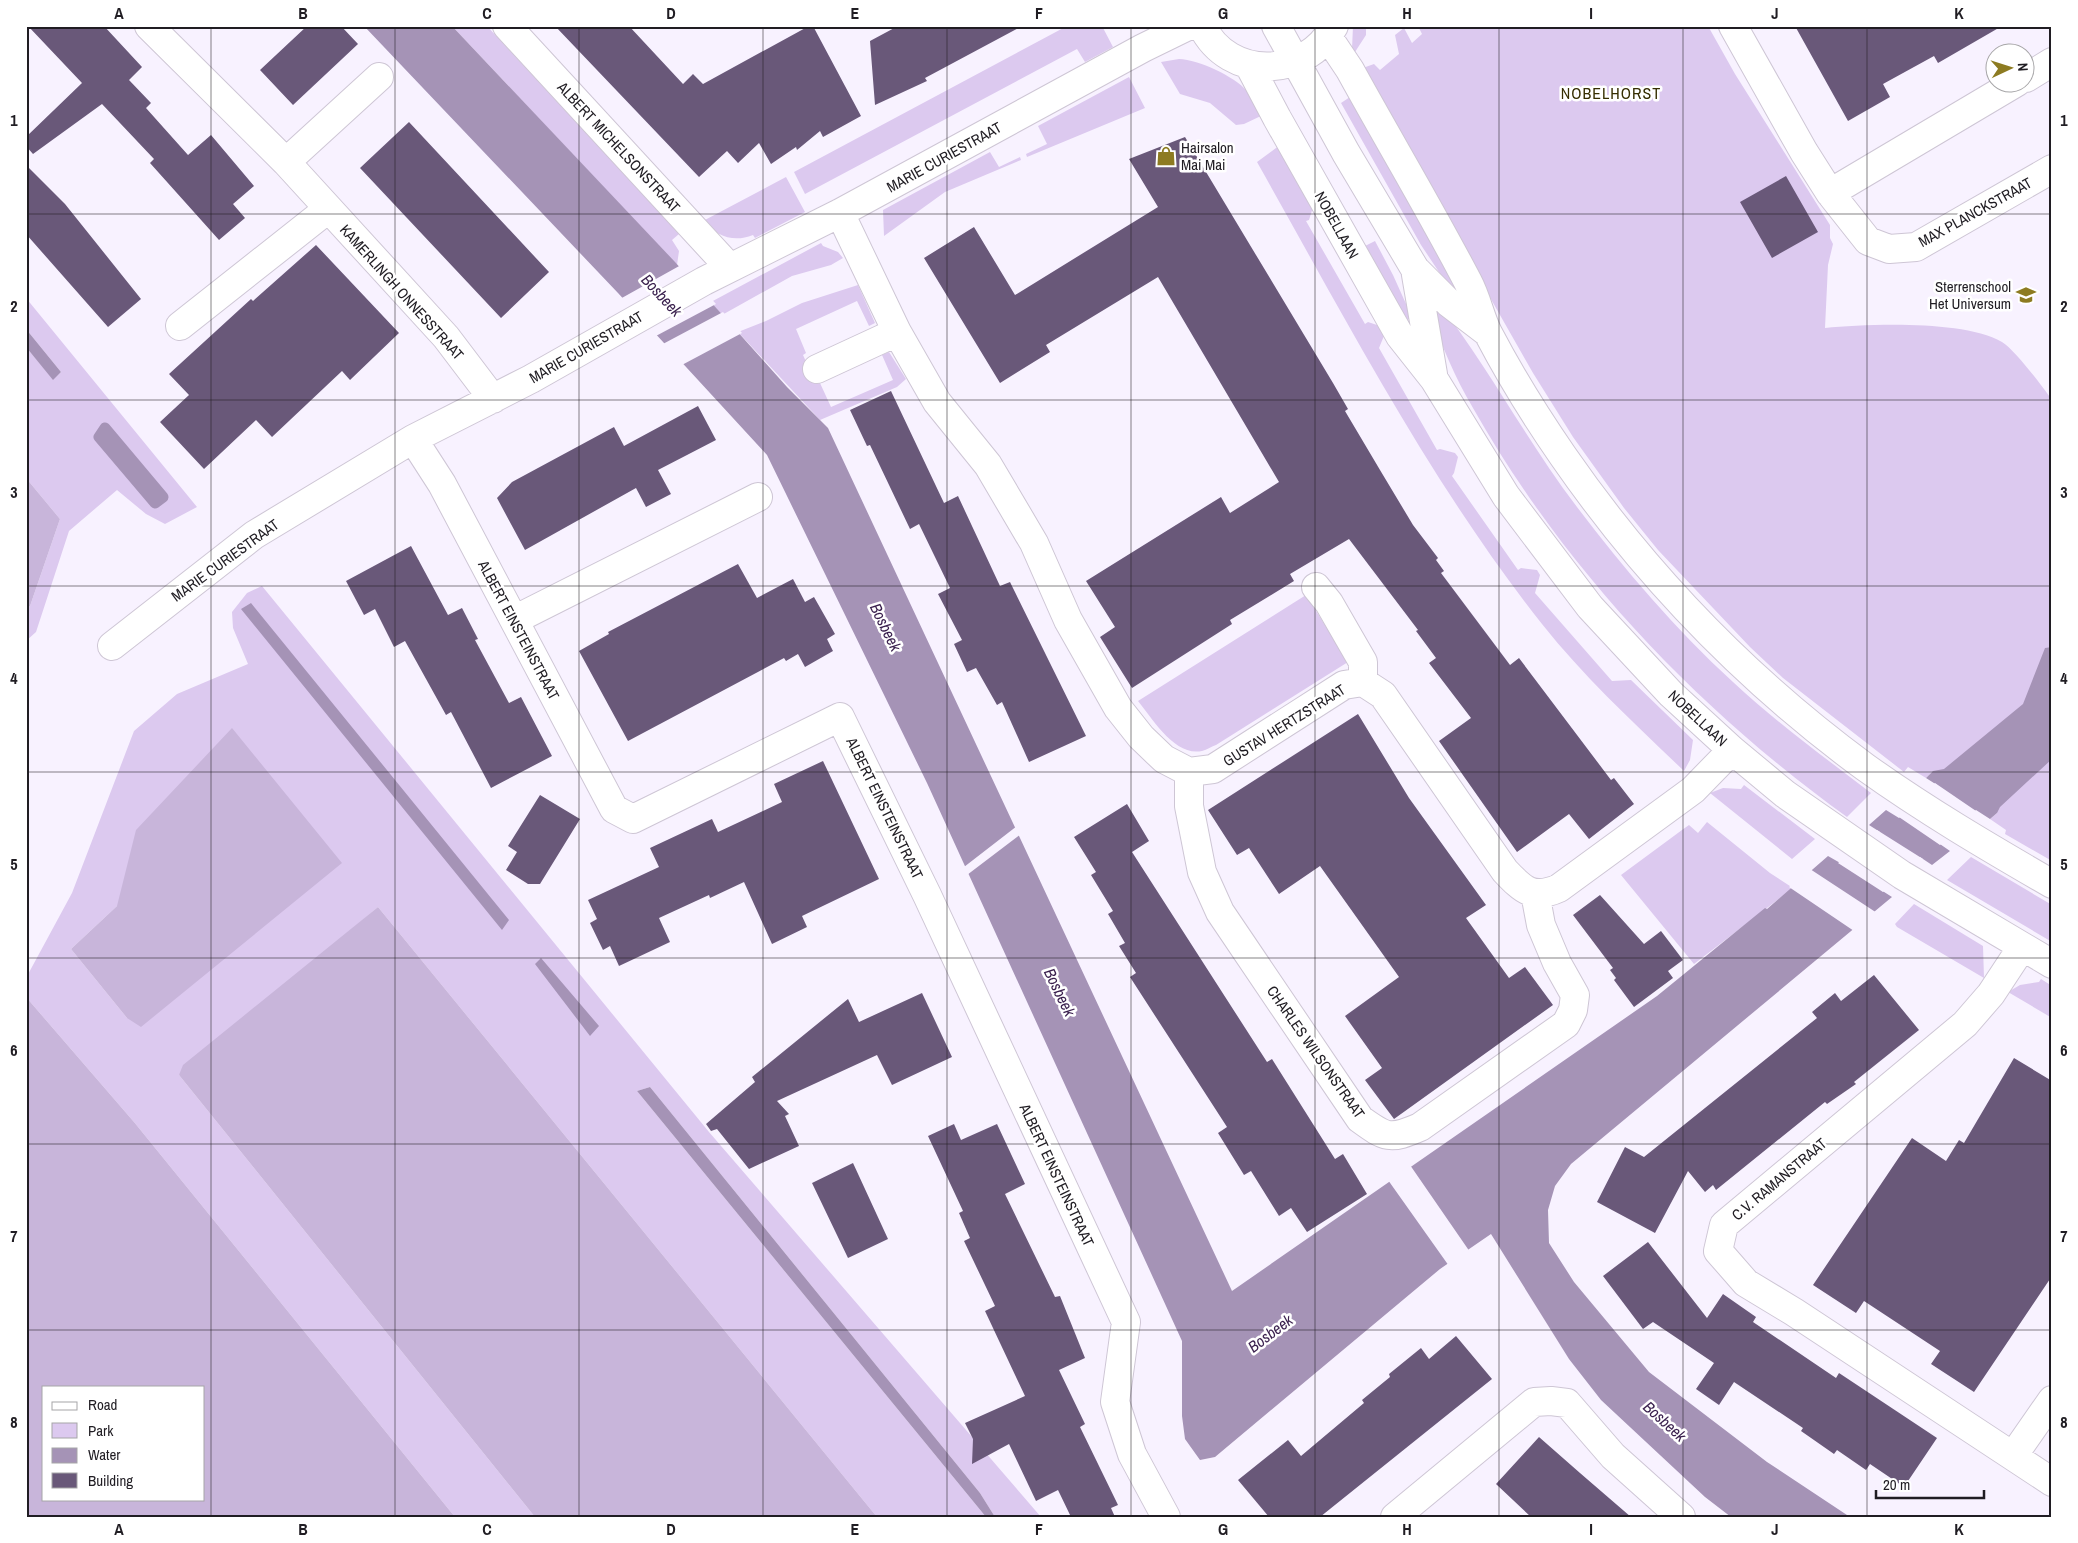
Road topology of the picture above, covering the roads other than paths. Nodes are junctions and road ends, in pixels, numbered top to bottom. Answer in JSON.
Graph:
{"nodes":[{"id":1,"x":149,"y":26,"type":"edge"},
{"id":2,"x":507,"y":26,"type":"edge"},
{"id":3,"x":1188,"y":26,"type":"edge"},
{"id":4,"x":1202,"y":26,"type":"edge"},
{"id":5,"x":1276,"y":26,"type":"edge"},
{"id":6,"x":1733,"y":26,"type":"edge"},
{"id":7,"x":1331,"y":32,"type":"edge"},
{"id":8,"x":1294,"y":62,"type":"junction"},
{"id":9,"x":2052,"y":62,"type":"edge"},
{"id":10,"x":1249,"y":65,"type":"junction"},
{"id":11,"x":2036,"y":72,"type":"edge"},
{"id":12,"x":379,"y":77,"type":"dead end"},
{"id":13,"x":2000,"y":92,"type":"edge"},
{"id":14,"x":286,"y":162,"type":"junction"},
{"id":15,"x":2052,"y":169,"type":"edge"},
{"id":16,"x":1830,"y":193,"type":"junction"},
{"id":17,"x":328,"y":209,"type":"junction"},
{"id":18,"x":840,"y":214,"type":"junction"},
{"id":19,"x":730,"y":268,"type":"junction"},
{"id":20,"x":1415,"y":269,"type":"junction"},
{"id":21,"x":180,"y":326,"type":"dead end"},
{"id":22,"x":897,"y":332,"type":"junction"},
{"id":23,"x":1487,"y":332,"type":"junction"},
{"id":24,"x":817,"y":369,"type":"dead end"},
{"id":25,"x":1434,"y":379,"type":"junction"},
{"id":26,"x":493,"y":400,"type":"junction"},
{"id":27,"x":413,"y":439,"type":"junction"},
{"id":28,"x":758,"y":497,"type":"dead end"},
{"id":29,"x":1316,"y":587,"type":"dead end"},
{"id":30,"x":514,"y":620,"type":"junction"},
{"id":31,"x":112,"y":646,"type":"dead end"},
{"id":32,"x":1363,"y":682,"type":"junction"},
{"id":33,"x":1732,"y":750,"type":"junction"},
{"id":34,"x":1189,"y":772,"type":"junction"},
{"id":35,"x":2052,"y":884,"type":"edge"},
{"id":36,"x":1535,"y":894,"type":"junction"},
{"id":37,"x":2022,"y":947,"type":"junction"},
{"id":38,"x":2052,"y":964,"type":"edge"},
{"id":39,"x":2052,"y":1400,"type":"edge"},
{"id":40,"x":2013,"y":1456,"type":"junction"},
{"id":41,"x":2052,"y":1482,"type":"edge"},
{"id":42,"x":1411,"y":1512,"type":"edge"},
{"id":43,"x":1166,"y":1517,"type":"edge"},
{"id":44,"x":1681,"y":1517,"type":"edge"}],
"edges":[{"from":1,"to":14,"type":"street","name":"KAMERLINGH ONNESSTRAAT"},
{"from":2,"to":19,"type":"street","name":"ALBERT MICHELSONSTRAAT"},
{"from":3,"to":18,"type":"street","name":"MARIE CURIESTRAAT"},
{"from":4,"to":10,"type":"street"},
{"from":5,"to":8,"type":"street","name":"NOBELLAAN"},
{"from":6,"to":16,"type":"street","name":"MAX PLANCKSTRAAT"},
{"from":7,"to":8,"type":"street"},
{"from":7,"to":23,"type":"street","name":"NOBELLAAN"},
{"from":8,"to":10,"type":"street"},
{"from":8,"to":20,"type":"street","name":"NOBELLAAN"},
{"from":9,"to":11,"type":"street"},
{"from":10,"to":25,"type":"street","name":"NOBELLAAN"},
{"from":12,"to":14,"type":"street"},
{"from":13,"to":16,"type":"street"},
{"from":14,"to":17,"type":"street","name":"KAMERLINGH ONNESSTRAAT"},
{"from":15,"to":16,"type":"street","name":"MAX PLANCKSTRAAT"},
{"from":17,"to":21,"type":"street"},
{"from":17,"to":26,"type":"street","name":"KAMERLINGH ONNESSTRAAT"},
{"from":18,"to":19,"type":"street","name":"MARIE CURIESTRAAT"},
{"from":18,"to":22,"type":"street"},
{"from":19,"to":26,"type":"street","name":"MARIE CURIESTRAAT"},
{"from":20,"to":23,"type":"street","name":"NOBELLAAN"},
{"from":20,"to":25,"type":"street","name":"NOBELLAAN"},
{"from":22,"to":24,"type":"street"},
{"from":22,"to":34,"type":"street"},
{"from":23,"to":35,"type":"street","name":"NOBELLAAN"},
{"from":25,"to":33,"type":"street","name":"NOBELLAAN"},
{"from":26,"to":27,"type":"street","name":"MARIE CURIESTRAAT"},
{"from":27,"to":30,"type":"street","name":"ALBERT EINSTEINSTRAAT"},
{"from":27,"to":31,"type":"street","name":"MARIE CURIESTRAAT"},
{"from":28,"to":30,"type":"street"},
{"from":29,"to":32,"type":"street"},
{"from":30,"to":43,"type":"street","name":"ALBERT EINSTEINSTRAAT"},
{"from":32,"to":34,"type":"street","name":"GUSTAV HERTZSTRAAT"},
{"from":32,"to":36,"type":"street","name":"GUSTAV HERTZSTRAAT"},
{"from":33,"to":36,"type":"street"},
{"from":33,"to":37,"type":"street","name":"NOBELLAAN"},
{"from":34,"to":36,"type":"street","name":"CHARLES WILSONSTRAAT"},
{"from":37,"to":38,"type":"street","name":"NOBELLAAN"},
{"from":37,"to":40,"type":"street","name":"C.V. RAMANSTRAAT"},
{"from":39,"to":40,"type":"street"},
{"from":40,"to":41,"type":"street","name":"C.V. RAMANSTRAAT"},
{"from":42,"to":44,"type":"street"}]}
